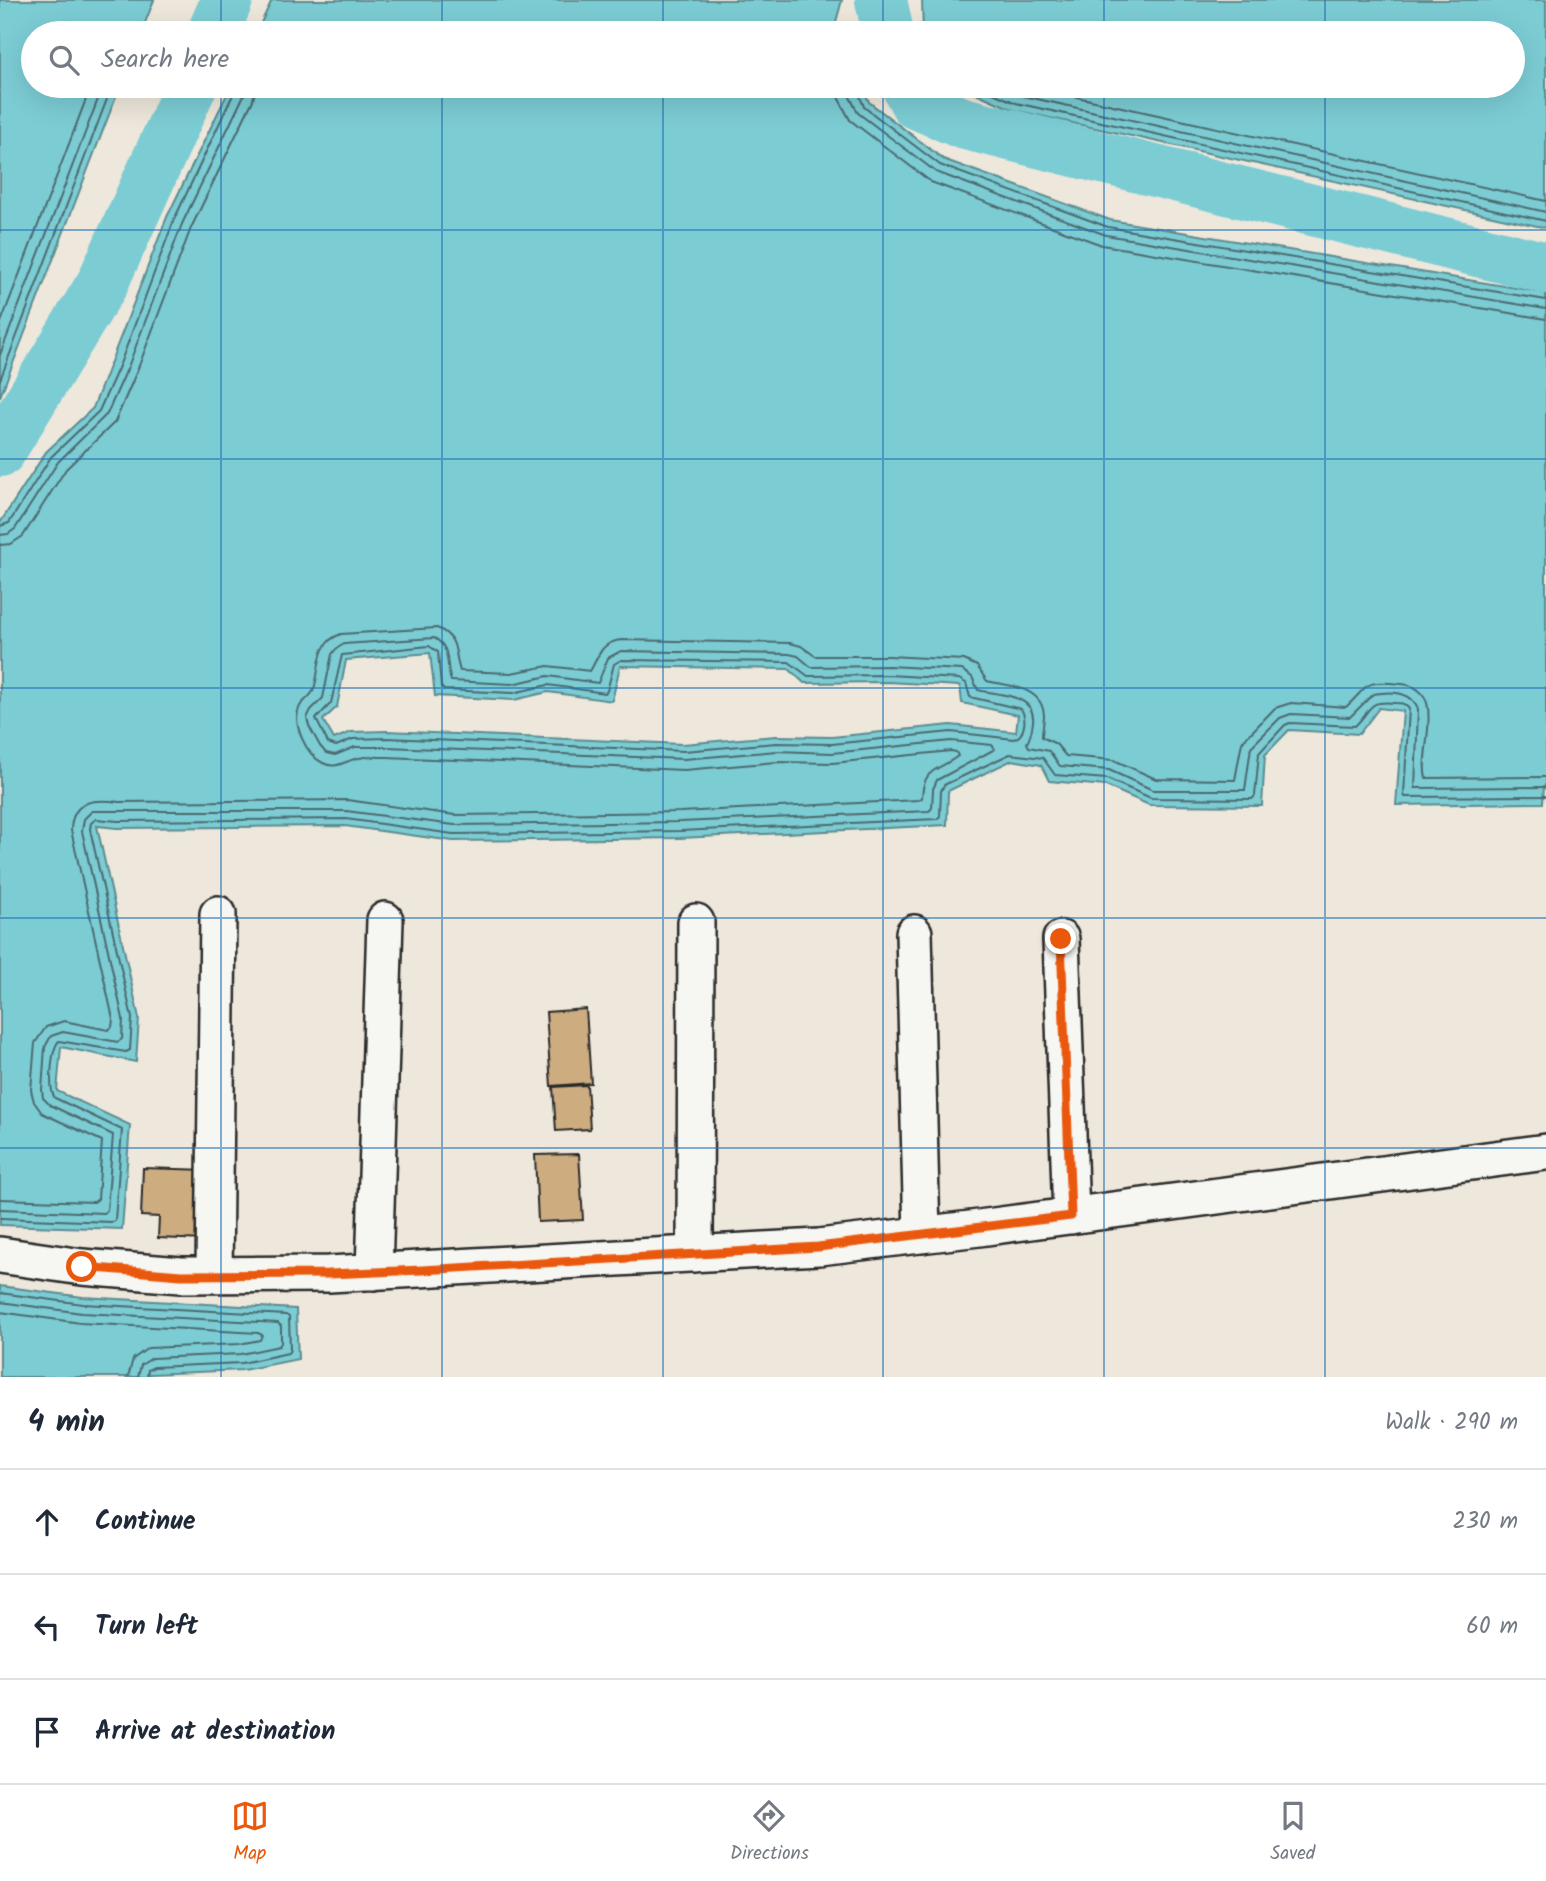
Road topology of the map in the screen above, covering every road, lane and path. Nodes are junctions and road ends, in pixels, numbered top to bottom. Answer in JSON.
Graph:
{"nodes":[{"id":1,"x":218,"y":914,"type":"dead end"},
{"id":2,"x":385,"y":920,"type":"dead end"},
{"id":3,"x":696,"y":922,"type":"dead end"},
{"id":4,"x":915,"y":933,"type":"dead end"},
{"id":5,"x":1061,"y":939,"type":"dead end"},
{"id":6,"x":1546,"y":1152,"type":"edge"},
{"id":7,"x":1071,"y":1216,"type":"junction"},
{"id":8,"x":922,"y":1235,"type":"junction"},
{"id":9,"x":695,"y":1254,"type":"junction"},
{"id":10,"x":0,"y":1255,"type":"edge"},
{"id":11,"x":374,"y":1272,"type":"junction"},
{"id":12,"x":214,"y":1275,"type":"junction"}],
"edges":[{"from":1,"to":12,"type":"street"},
{"from":2,"to":11,"type":"street"},
{"from":3,"to":9,"type":"street"},
{"from":4,"to":8,"type":"street"},
{"from":5,"to":7,"type":"street"},
{"from":6,"to":7,"type":"street"},
{"from":7,"to":8,"type":"street"},
{"from":8,"to":9,"type":"street"},
{"from":9,"to":11,"type":"street"},
{"from":10,"to":12,"type":"street"},
{"from":11,"to":12,"type":"street"}]}
